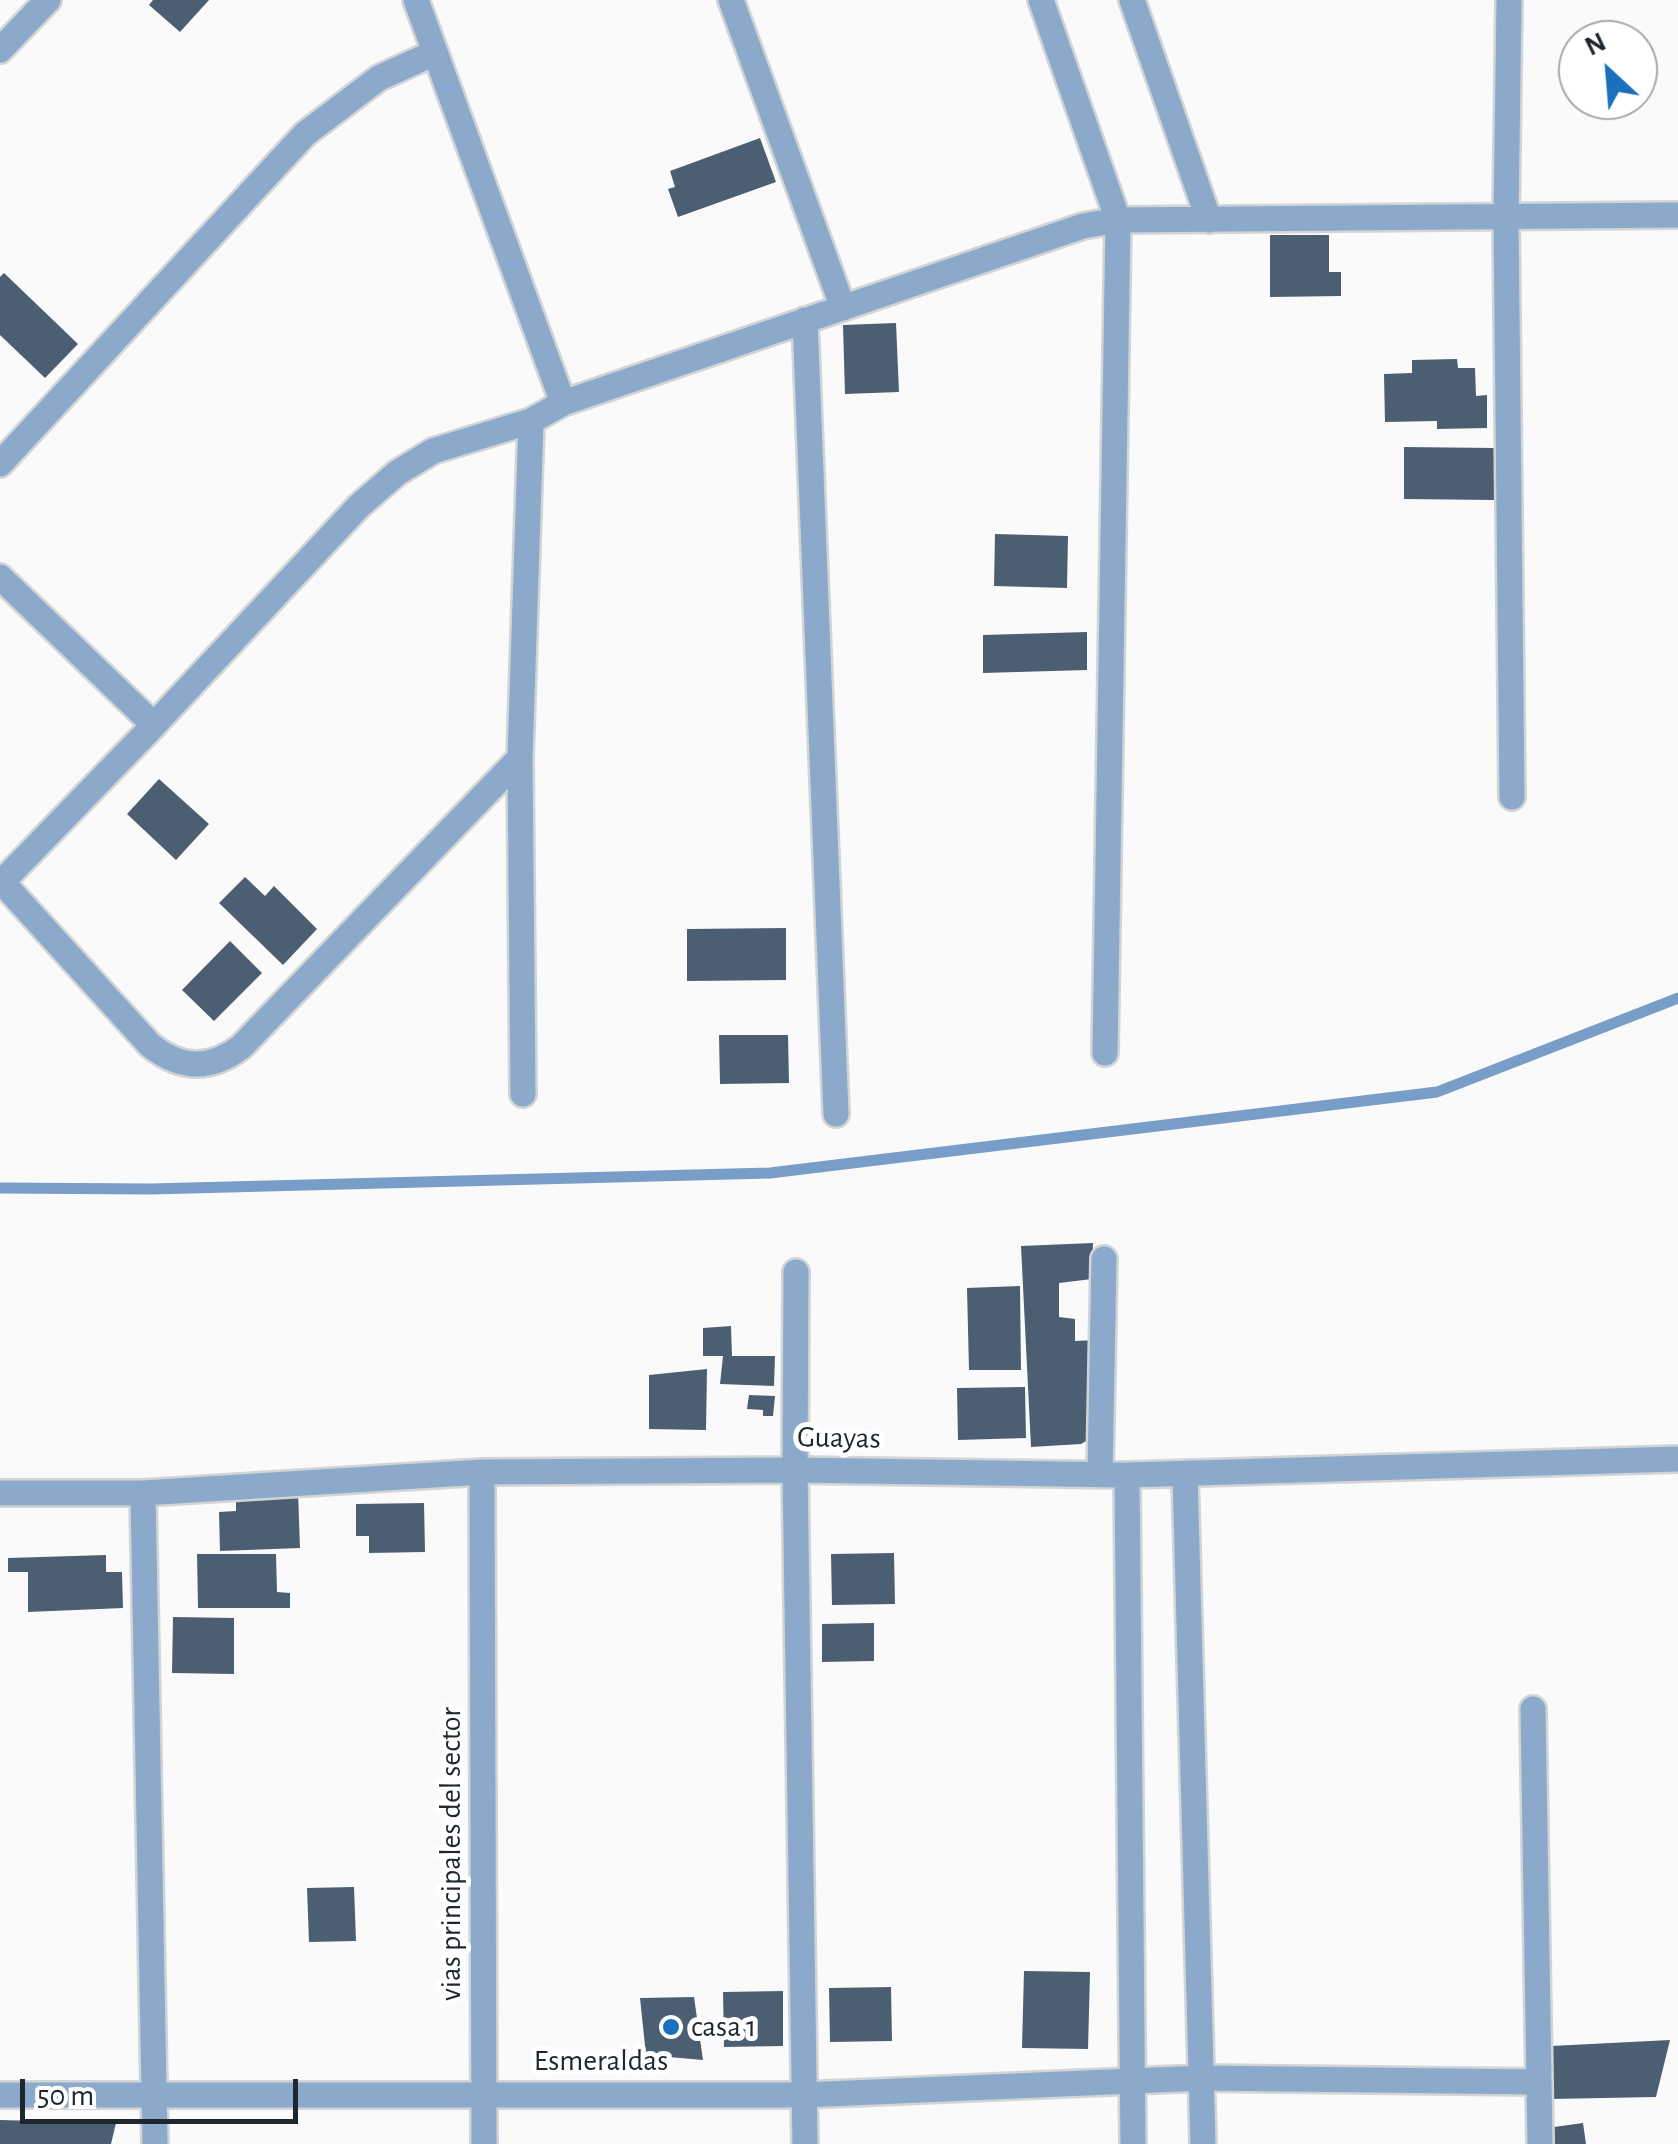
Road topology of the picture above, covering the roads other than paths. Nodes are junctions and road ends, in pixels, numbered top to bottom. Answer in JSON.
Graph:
{"nodes":[{"id":1,"x":48,"y":0,"type":"edge"},
{"id":2,"x":416,"y":0,"type":"edge"},
{"id":3,"x":731,"y":0,"type":"edge"},
{"id":4,"x":1042,"y":0,"type":"edge"},
{"id":5,"x":1132,"y":0,"type":"edge"},
{"id":6,"x":1509,"y":0,"type":"edge"},
{"id":7,"x":0,"y":50,"type":"edge"},
{"id":8,"x":434,"y":53,"type":"junction"},
{"id":9,"x":1678,"y":215,"type":"edge"},
{"id":10,"x":1506,"y":219,"type":"junction"},
{"id":11,"x":1118,"y":220,"type":"junction"},
{"id":12,"x":1209,"y":220,"type":"junction"},
{"id":13,"x":843,"y":308,"type":"junction"},
{"id":14,"x":805,"y":320,"type":"junction"},
{"id":15,"x":563,"y":404,"type":"junction"},
{"id":16,"x":531,"y":421,"type":"junction"},
{"id":17,"x":0,"y":464,"type":"edge"},
{"id":18,"x":0,"y":577,"type":"edge"},
{"id":19,"x":154,"y":725,"type":"junction"},
{"id":20,"x":520,"y":758,"type":"junction"},
{"id":21,"x":1512,"y":797,"type":"dead end"},
{"id":22,"x":1,"y":883,"type":"edge"},
{"id":23,"x":1106,"y":1053,"type":"dead end"},
{"id":24,"x":523,"y":1094,"type":"dead end"},
{"id":25,"x":836,"y":1114,"type":"dead end"},
{"id":26,"x":1104,"y":1259,"type":"dead end"},
{"id":27,"x":796,"y":1272,"type":"dead end"},
{"id":28,"x":1678,"y":1459,"type":"edge"},
{"id":29,"x":795,"y":1470,"type":"junction"},
{"id":30,"x":482,"y":1472,"type":"junction"},
{"id":31,"x":1100,"y":1474,"type":"junction"},
{"id":32,"x":1185,"y":1474,"type":"junction"},
{"id":33,"x":1127,"y":1475,"type":"junction"},
{"id":34,"x":0,"y":1493,"type":"edge"},
{"id":35,"x":143,"y":1493,"type":"junction"},
{"id":36,"x":1534,"y":1709,"type":"dead end"},
{"id":37,"x":1202,"y":2078,"type":"junction"},
{"id":38,"x":1134,"y":2081,"type":"junction"},
{"id":39,"x":1538,"y":2082,"type":"junction"},
{"id":40,"x":495,"y":2093,"type":"junction"},
{"id":41,"x":0,"y":2094,"type":"edge"},
{"id":42,"x":804,"y":2094,"type":"junction"},
{"id":43,"x":155,"y":2097,"type":"junction"},
{"id":44,"x":155,"y":2144,"type":"edge"},
{"id":45,"x":484,"y":2144,"type":"edge"},
{"id":46,"x":805,"y":2144,"type":"edge"},
{"id":47,"x":1134,"y":2144,"type":"edge"},
{"id":48,"x":1202,"y":2144,"type":"edge"},
{"id":49,"x":1540,"y":2144,"type":"edge"}],
"edges":[{"from":1,"to":7,"type":"street"},
{"from":2,"to":8,"type":"street"},
{"from":3,"to":13,"type":"street"},
{"from":4,"to":11,"type":"street"},
{"from":5,"to":12,"type":"street"},
{"from":6,"to":10,"type":"street"},
{"from":8,"to":15,"type":"street"},
{"from":8,"to":17,"type":"street"},
{"from":9,"to":10,"type":"street"},
{"from":10,"to":12,"type":"street"},
{"from":10,"to":21,"type":"street"},
{"from":11,"to":12,"type":"street"},
{"from":11,"to":13,"type":"street"},
{"from":11,"to":23,"type":"street"},
{"from":13,"to":14,"type":"street"},
{"from":14,"to":15,"type":"street"},
{"from":14,"to":25,"type":"street"},
{"from":15,"to":16,"type":"street"},
{"from":16,"to":19,"type":"street"},
{"from":16,"to":20,"type":"street"},
{"from":18,"to":19,"type":"street"},
{"from":19,"to":22,"type":"street"},
{"from":20,"to":22,"type":"street"},
{"from":20,"to":24,"type":"street"},
{"from":26,"to":31,"type":"street"},
{"from":27,"to":29,"type":"street"},
{"from":28,"to":32,"type":"street","name":"Guayas"},
{"from":29,"to":30,"type":"street","name":"Guayas"},
{"from":29,"to":31,"type":"street","name":"Guayas"},
{"from":29,"to":42,"type":"street"},
{"from":30,"to":35,"type":"street","name":"Guayas"},
{"from":30,"to":40,"type":"street","name":"vias principales del sector"},
{"from":31,"to":33,"type":"street","name":"Guayas"},
{"from":32,"to":33,"type":"street","name":"Guayas"},
{"from":32,"to":37,"type":"street"},
{"from":33,"to":38,"type":"street"},
{"from":34,"to":35,"type":"street","name":"Guayas"},
{"from":35,"to":43,"type":"street"},
{"from":36,"to":39,"type":"street"},
{"from":37,"to":38,"type":"street"},
{"from":37,"to":39,"type":"street"},
{"from":37,"to":48,"type":"street"},
{"from":38,"to":42,"type":"street"},
{"from":38,"to":47,"type":"street"},
{"from":39,"to":49,"type":"street"},
{"from":40,"to":42,"type":"street"},
{"from":40,"to":43,"type":"street"},
{"from":40,"to":45,"type":"street","name":"vias principales del sector"},
{"from":41,"to":43,"type":"street"},
{"from":42,"to":46,"type":"street"},
{"from":43,"to":44,"type":"street"}]}
